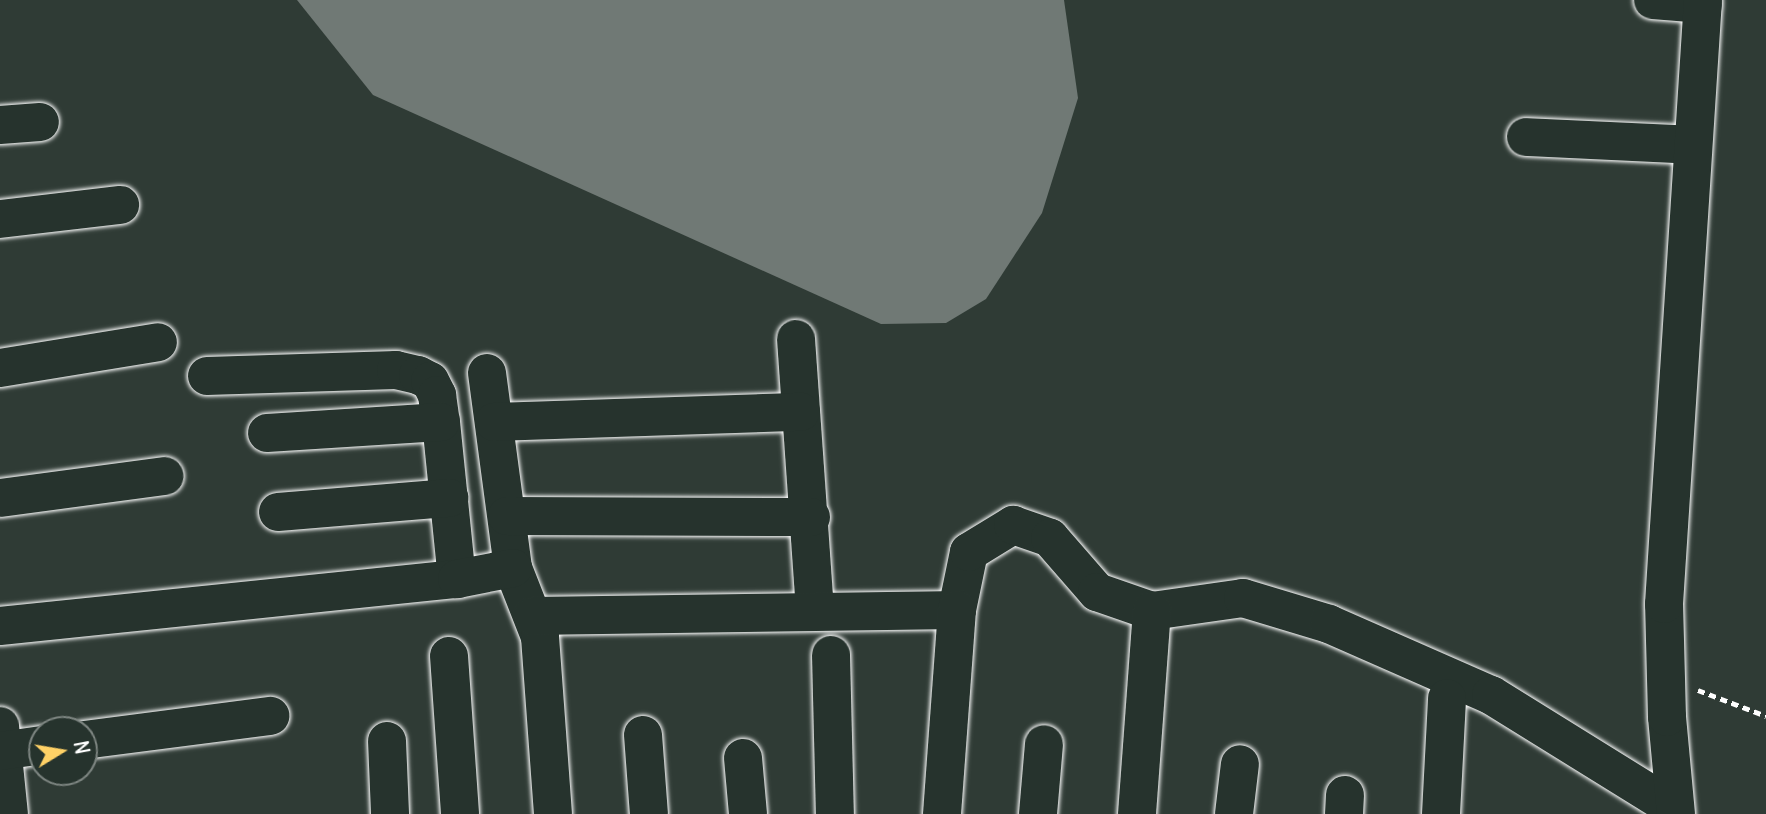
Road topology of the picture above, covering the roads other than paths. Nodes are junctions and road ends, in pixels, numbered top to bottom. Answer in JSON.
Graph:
{"nodes":[{"id":1,"x":1653,"y":0,"type":"edge"},
{"id":2,"x":1703,"y":2,"type":"edge"},
{"id":3,"x":40,"y":122,"type":"dead end"},
{"id":4,"x":0,"y":125,"type":"edge"},
{"id":5,"x":1526,"y":137,"type":"dead end"},
{"id":6,"x":1693,"y":145,"type":"junction"},
{"id":7,"x":120,"y":205,"type":"dead end"},
{"id":8,"x":0,"y":219,"type":"edge"},
{"id":9,"x":796,"y":339,"type":"dead end"},
{"id":10,"x":158,"y":342,"type":"dead end"},
{"id":11,"x":0,"y":368,"type":"edge"},
{"id":12,"x":487,"y":373,"type":"dead end"},
{"id":13,"x":207,"y":376,"type":"dead end"},
{"id":14,"x":801,"y":412,"type":"junction"},
{"id":15,"x":441,"y":422,"type":"junction"},
{"id":16,"x":494,"y":422,"type":"junction"},
{"id":17,"x":267,"y":433,"type":"dead end"},
{"id":18,"x":165,"y":476,"type":"dead end"},
{"id":19,"x":0,"y":498,"type":"edge"},
{"id":20,"x":449,"y":498,"type":"junction"},
{"id":21,"x":278,"y":512,"type":"dead end"},
{"id":22,"x":507,"y":516,"type":"junction"},
{"id":23,"x":811,"y":517,"type":"junction"},
{"id":24,"x":513,"y":568,"type":"junction"},
{"id":25,"x":457,"y":579,"type":"junction"},
{"id":26,"x":815,"y":609,"type":"junction"},
{"id":27,"x":957,"y":610,"type":"junction"},
{"id":28,"x":1152,"y":611,"type":"junction"},
{"id":29,"x":533,"y":615,"type":"junction"},
{"id":30,"x":0,"y":626,"type":"edge"},
{"id":31,"x":831,"y":655,"type":"dead end"},
{"id":32,"x":449,"y":656,"type":"dead end"},
{"id":33,"x":1447,"y":698,"type":"dead end"},
{"id":34,"x":270,"y":716,"type":"dead end"},
{"id":35,"x":643,"y":735,"type":"dead end"},
{"id":36,"x":98,"y":738,"type":"edge"},
{"id":37,"x":387,"y":741,"type":"dead end"},
{"id":38,"x":1,"y":742,"type":"edge"},
{"id":39,"x":28,"y":744,"type":"edge"},
{"id":40,"x":1045,"y":744,"type":"dead end"},
{"id":41,"x":743,"y":758,"type":"dead end"},
{"id":42,"x":1240,"y":764,"type":"dead end"},
{"id":43,"x":1676,"y":812,"type":"edge"},
{"id":44,"x":9,"y":814,"type":"edge"},
{"id":45,"x":390,"y":814,"type":"edge"},
{"id":46,"x":460,"y":814,"type":"edge"},
{"id":47,"x":553,"y":814,"type":"edge"},
{"id":48,"x":649,"y":814,"type":"edge"},
{"id":49,"x":748,"y":814,"type":"edge"},
{"id":50,"x":835,"y":814,"type":"edge"},
{"id":51,"x":942,"y":814,"type":"edge"},
{"id":52,"x":1038,"y":814,"type":"edge"},
{"id":53,"x":1137,"y":814,"type":"edge"},
{"id":54,"x":1234,"y":814,"type":"edge"},
{"id":55,"x":1441,"y":814,"type":"edge"}],
"edges":[{"from":1,"to":2,"type":"street"},
{"from":2,"to":6,"type":"street"},
{"from":3,"to":4,"type":"street"},
{"from":5,"to":6,"type":"street"},
{"from":6,"to":43,"type":"street"},
{"from":7,"to":8,"type":"street"},
{"from":9,"to":14,"type":"street"},
{"from":10,"to":11,"type":"street"},
{"from":12,"to":16,"type":"street"},
{"from":13,"to":15,"type":"street"},
{"from":14,"to":16,"type":"street"},
{"from":14,"to":23,"type":"street"},
{"from":15,"to":17,"type":"street"},
{"from":15,"to":20,"type":"street"},
{"from":16,"to":22,"type":"street"},
{"from":18,"to":19,"type":"street"},
{"from":20,"to":21,"type":"street"},
{"from":20,"to":25,"type":"street"},
{"from":22,"to":23,"type":"street"},
{"from":22,"to":24,"type":"street"},
{"from":23,"to":26,"type":"street"},
{"from":24,"to":25,"type":"street"},
{"from":24,"to":29,"type":"street"},
{"from":25,"to":30,"type":"street"},
{"from":26,"to":27,"type":"street"},
{"from":26,"to":29,"type":"street"},
{"from":27,"to":28,"type":"street"},
{"from":27,"to":51,"type":"street"},
{"from":28,"to":43,"type":"street"},
{"from":28,"to":53,"type":"street"},
{"from":29,"to":47,"type":"street"},
{"from":31,"to":50,"type":"street"},
{"from":32,"to":46,"type":"street"},
{"from":33,"to":55,"type":"street"},
{"from":34,"to":36,"type":"street"},
{"from":35,"to":48,"type":"street"},
{"from":37,"to":45,"type":"street"},
{"from":38,"to":39,"type":"street"},
{"from":38,"to":44,"type":"street"},
{"from":40,"to":52,"type":"street"},
{"from":41,"to":49,"type":"street"},
{"from":42,"to":54,"type":"street"}]}
